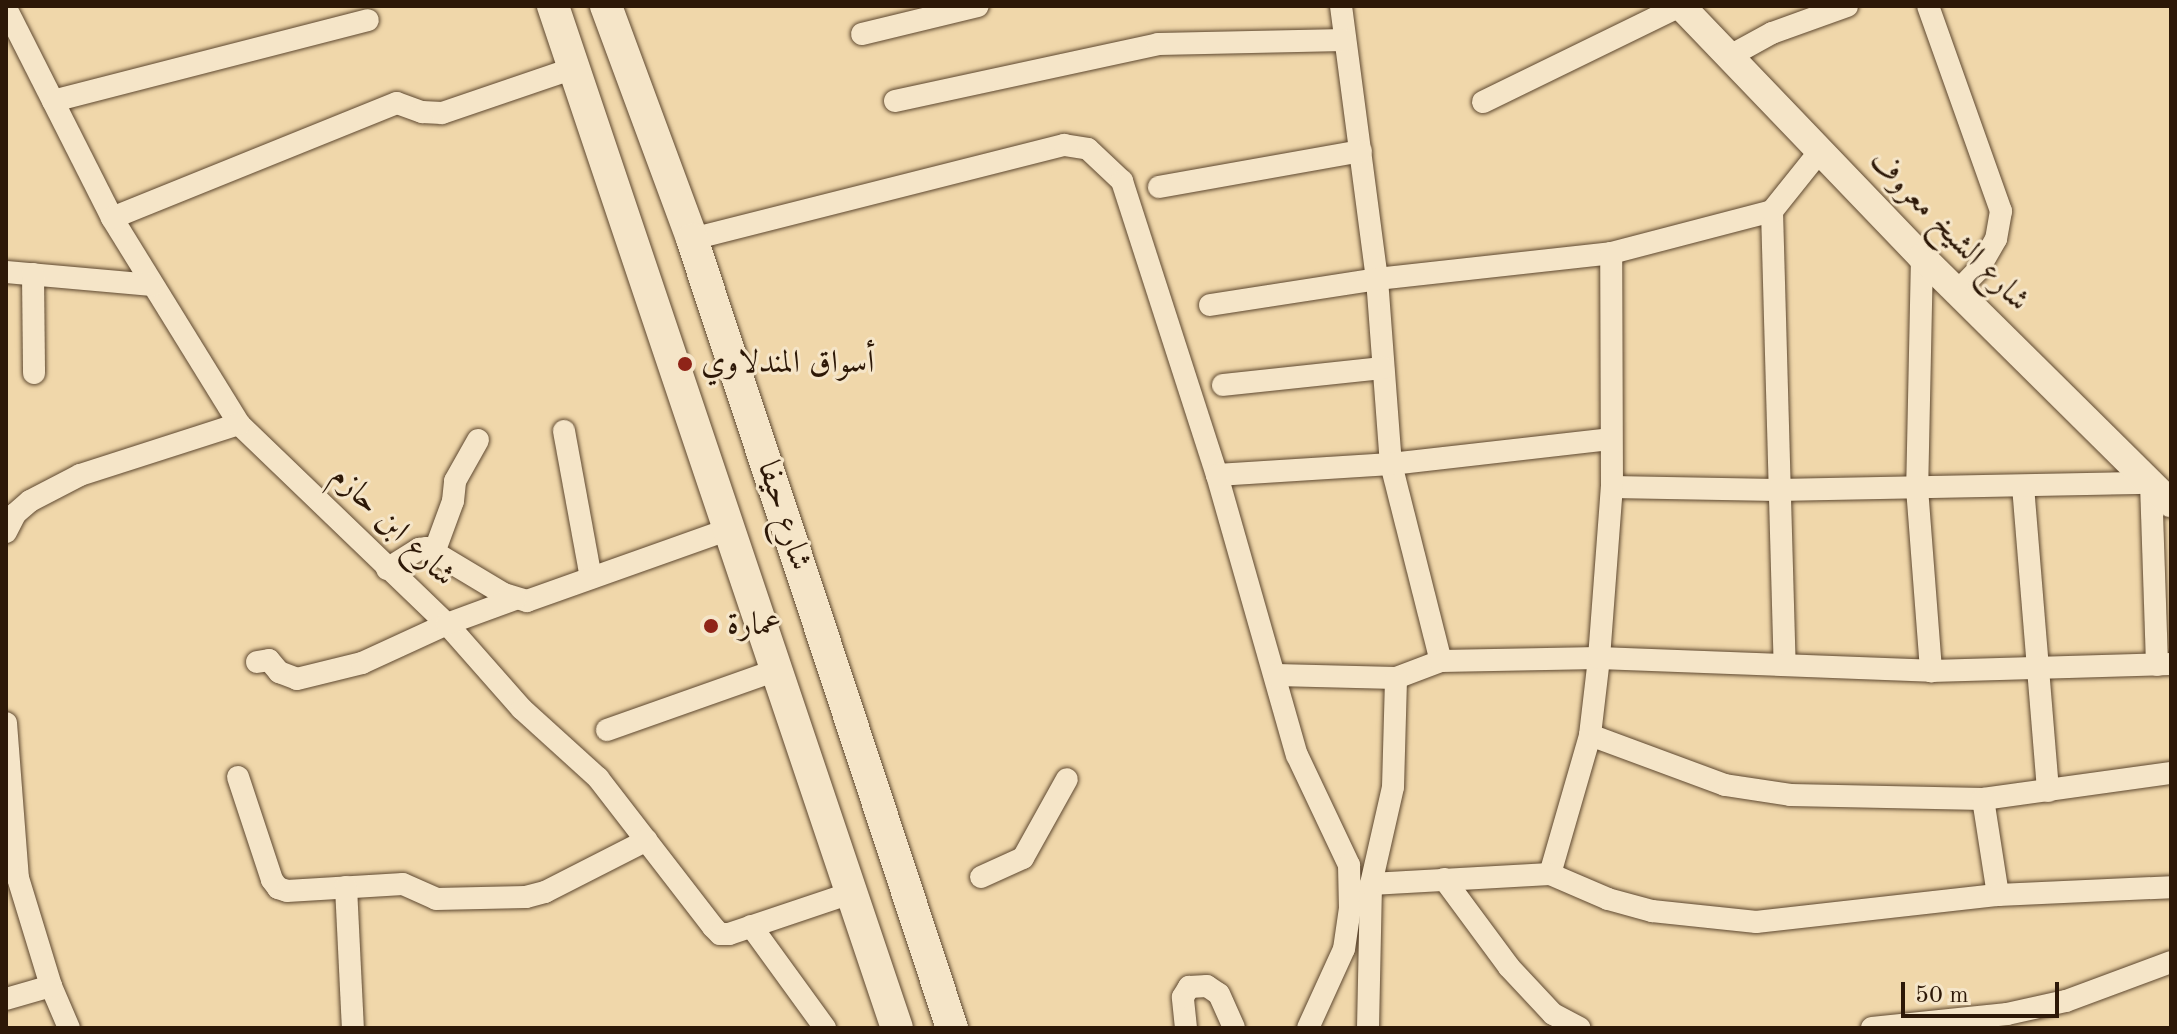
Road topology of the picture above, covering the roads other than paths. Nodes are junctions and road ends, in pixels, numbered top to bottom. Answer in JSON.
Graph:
{"nodes":[{"id":1,"x":553,"y":6,"type":"edge"},
{"id":2,"x":606,"y":6,"type":"edge"},
{"id":3,"x":978,"y":6,"type":"edge"},
{"id":4,"x":1341,"y":6,"type":"edge"},
{"id":5,"x":1680,"y":6,"type":"edge"},
{"id":6,"x":1847,"y":6,"type":"edge"},
{"id":7,"x":1928,"y":6,"type":"edge"},
{"id":8,"x":6,"y":8,"type":"edge"},
{"id":9,"x":368,"y":20,"type":"dead end"},
{"id":10,"x":862,"y":34,"type":"dead end"},
{"id":11,"x":1345,"y":40,"type":"junction"},
{"id":12,"x":1730,"y":56,"type":"junction"},
{"id":13,"x":574,"y":68,"type":"junction"},
{"id":14,"x":53,"y":101,"type":"junction"},
{"id":15,"x":895,"y":101,"type":"dead end"},
{"id":16,"x":1483,"y":102,"type":"dead end"},
{"id":17,"x":1361,"y":151,"type":"junction"},
{"id":18,"x":1820,"y":151,"type":"junction"},
{"id":19,"x":1159,"y":187,"type":"dead end"},
{"id":20,"x":1772,"y":211,"type":"junction"},
{"id":21,"x":112,"y":218,"type":"junction"},
{"id":22,"x":692,"y":239,"type":"junction"},
{"id":23,"x":1611,"y":253,"type":"junction"},
{"id":24,"x":1922,"y":257,"type":"junction"},
{"id":25,"x":6,"y":272,"type":"edge"},
{"id":26,"x":33,"y":274,"type":"junction"},
{"id":27,"x":1377,"y":279,"type":"junction"},
{"id":28,"x":152,"y":285,"type":"junction"},
{"id":29,"x":1958,"y":291,"type":"junction"},
{"id":30,"x":1210,"y":305,"type":"dead end"},
{"id":31,"x":1383,"y":368,"type":"junction"},
{"id":32,"x":34,"y":373,"type":"dead end"},
{"id":33,"x":1223,"y":385,"type":"dead end"},
{"id":34,"x":239,"y":424,"type":"junction"},
{"id":35,"x":564,"y":431,"type":"dead end"},
{"id":36,"x":1610,"y":439,"type":"junction"},
{"id":37,"x":478,"y":440,"type":"dead end"},
{"id":38,"x":1391,"y":464,"type":"junction"},
{"id":39,"x":1217,"y":475,"type":"junction"},
{"id":40,"x":2151,"y":483,"type":"junction"},
{"id":41,"x":2023,"y":486,"type":"junction"},
{"id":42,"x":1612,"y":487,"type":"junction"},
{"id":43,"x":1917,"y":488,"type":"junction"},
{"id":44,"x":1777,"y":490,"type":"junction"},
{"id":45,"x":2171,"y":503,"type":"edge"},
{"id":46,"x":729,"y":529,"type":"junction"},
{"id":47,"x":6,"y":532,"type":"edge"},
{"id":48,"x":435,"y":550,"type":"junction"},
{"id":49,"x":387,"y":569,"type":"junction"},
{"id":50,"x":591,"y":578,"type":"junction"},
{"id":51,"x":515,"y":599,"type":"junction"},
{"id":52,"x":447,"y":624,"type":"junction"},
{"id":53,"x":1599,"y":658,"type":"junction"},
{"id":54,"x":1441,"y":661,"type":"junction"},
{"id":55,"x":257,"y":662,"type":"dead end"},
{"id":56,"x":1785,"y":663,"type":"junction"},
{"id":57,"x":2164,"y":665,"type":"edge"},
{"id":58,"x":2036,"y":668,"type":"junction"},
{"id":59,"x":776,"y":670,"type":"junction"},
{"id":60,"x":1931,"y":671,"type":"junction"},
{"id":61,"x":1276,"y":675,"type":"junction"},
{"id":62,"x":1396,"y":678,"type":"junction"},
{"id":63,"x":6,"y":723,"type":"edge"},
{"id":64,"x":607,"y":730,"type":"dead end"},
{"id":65,"x":1590,"y":735,"type":"junction"},
{"id":66,"x":2171,"y":773,"type":"edge"},
{"id":67,"x":238,"y":777,"type":"dead end"},
{"id":68,"x":1067,"y":779,"type":"dead end"},
{"id":69,"x":2048,"y":791,"type":"junction"},
{"id":70,"x":1983,"y":799,"type":"junction"},
{"id":71,"x":647,"y":840,"type":"junction"},
{"id":72,"x":1550,"y":874,"type":"junction"},
{"id":73,"x":981,"y":877,"type":"dead end"},
{"id":74,"x":1444,"y":879,"type":"junction"},
{"id":75,"x":1371,"y":884,"type":"junction"},
{"id":76,"x":346,"y":887,"type":"junction"},
{"id":77,"x":2171,"y":887,"type":"edge"},
{"id":78,"x":851,"y":893,"type":"junction"},
{"id":79,"x":1998,"y":895,"type":"junction"},
{"id":80,"x":751,"y":926,"type":"junction"},
{"id":81,"x":2171,"y":962,"type":"edge"},
{"id":82,"x":51,"y":986,"type":"junction"},
{"id":83,"x":6,"y":999,"type":"edge"},
{"id":84,"x":1548,"y":1021,"type":"edge"},
{"id":85,"x":69,"y":1028,"type":"edge"},
{"id":86,"x":353,"y":1028,"type":"edge"},
{"id":87,"x":825,"y":1028,"type":"edge"},
{"id":88,"x":897,"y":1028,"type":"edge"},
{"id":89,"x":952,"y":1028,"type":"edge"},
{"id":90,"x":1186,"y":1028,"type":"edge"},
{"id":91,"x":1234,"y":1028,"type":"edge"},
{"id":92,"x":1308,"y":1028,"type":"edge"},
{"id":93,"x":1368,"y":1028,"type":"edge"},
{"id":94,"x":1579,"y":1028,"type":"edge"},
{"id":95,"x":1872,"y":1028,"type":"edge"}],
"edges":[{"from":1,"to":13,"type":"main road","name":"شارع حيفا"},
{"from":2,"to":22,"type":"main road","name":"شارع حيفا"},
{"from":3,"to":10,"type":"street"},
{"from":4,"to":11,"type":"street"},
{"from":5,"to":12,"type":"street","name":"شارع الشيخ معروف"},
{"from":5,"to":16,"type":"street"},
{"from":6,"to":12,"type":"street"},
{"from":7,"to":29,"type":"street"},
{"from":8,"to":14,"type":"street","name":"شارع ابن حازم"},
{"from":9,"to":14,"type":"street"},
{"from":11,"to":15,"type":"street"},
{"from":11,"to":17,"type":"street"},
{"from":12,"to":18,"type":"street","name":"شارع الشيخ معروف"},
{"from":13,"to":21,"type":"street"},
{"from":13,"to":46,"type":"main road","name":"شارع حيفا"},
{"from":14,"to":21,"type":"street","name":"شارع ابن حازم"},
{"from":17,"to":19,"type":"street"},
{"from":17,"to":27,"type":"street"},
{"from":18,"to":20,"type":"street"},
{"from":18,"to":24,"type":"street","name":"شارع الشيخ معروف"},
{"from":20,"to":23,"type":"street"},
{"from":20,"to":44,"type":"street"},
{"from":21,"to":28,"type":"street","name":"شارع ابن حازم"},
{"from":22,"to":39,"type":"street"},
{"from":22,"to":89,"type":"main road","name":"شارع حيفا"},
{"from":23,"to":27,"type":"street"},
{"from":23,"to":36,"type":"street"},
{"from":24,"to":29,"type":"street","name":"شارع الشيخ معروف"},
{"from":24,"to":43,"type":"street"},
{"from":25,"to":26,"type":"street"},
{"from":26,"to":28,"type":"street"},
{"from":26,"to":32,"type":"street"},
{"from":27,"to":30,"type":"street"},
{"from":27,"to":31,"type":"street"},
{"from":28,"to":34,"type":"street","name":"شارع ابن حازم"},
{"from":29,"to":40,"type":"street","name":"شارع الشيخ معروف"},
{"from":31,"to":33,"type":"street"},
{"from":31,"to":38,"type":"street"},
{"from":34,"to":47,"type":"street"},
{"from":34,"to":49,"type":"street","name":"شارع ابن حازم"},
{"from":35,"to":50,"type":"street"},
{"from":36,"to":38,"type":"street"},
{"from":36,"to":42,"type":"street"},
{"from":37,"to":48,"type":"street"},
{"from":38,"to":39,"type":"street"},
{"from":38,"to":54,"type":"street"},
{"from":39,"to":61,"type":"street"},
{"from":40,"to":41,"type":"street"},
{"from":40,"to":45,"type":"street","name":"شارع الشيخ معروف"},
{"from":40,"to":57,"type":"street"},
{"from":41,"to":43,"type":"street"},
{"from":41,"to":58,"type":"street"},
{"from":42,"to":44,"type":"street"},
{"from":42,"to":53,"type":"street"},
{"from":43,"to":44,"type":"street"},
{"from":43,"to":60,"type":"street"},
{"from":44,"to":56,"type":"street"},
{"from":46,"to":50,"type":"street"},
{"from":46,"to":59,"type":"main road","name":"شارع حيفا"},
{"from":48,"to":49,"type":"street"},
{"from":48,"to":51,"type":"street"},
{"from":49,"to":52,"type":"street","name":"شارع ابن حازم"},
{"from":50,"to":51,"type":"street"},
{"from":51,"to":52,"type":"street"},
{"from":52,"to":55,"type":"street"},
{"from":52,"to":71,"type":"street","name":"شارع ابن حازم"},
{"from":53,"to":54,"type":"street"},
{"from":53,"to":56,"type":"street"},
{"from":53,"to":65,"type":"street"},
{"from":54,"to":62,"type":"street"},
{"from":56,"to":60,"type":"street"},
{"from":57,"to":58,"type":"street"},
{"from":58,"to":60,"type":"street"},
{"from":58,"to":69,"type":"street"},
{"from":59,"to":64,"type":"street"},
{"from":59,"to":78,"type":"main road","name":"شارع حيفا"},
{"from":61,"to":62,"type":"street"},
{"from":61,"to":92,"type":"street"},
{"from":62,"to":75,"type":"street"},
{"from":63,"to":82,"type":"street"},
{"from":65,"to":70,"type":"street"},
{"from":65,"to":72,"type":"street"},
{"from":66,"to":69,"type":"street"},
{"from":67,"to":76,"type":"street"},
{"from":68,"to":73,"type":"street"},
{"from":69,"to":70,"type":"street"},
{"from":70,"to":79,"type":"street"},
{"from":71,"to":76,"type":"street"},
{"from":71,"to":80,"type":"street","name":"شارع ابن حازم"},
{"from":72,"to":74,"type":"street"},
{"from":72,"to":79,"type":"street"},
{"from":74,"to":75,"type":"street"},
{"from":74,"to":84,"type":"street"},
{"from":75,"to":93,"type":"street"},
{"from":76,"to":86,"type":"street"},
{"from":77,"to":79,"type":"street"},
{"from":78,"to":80,"type":"street","name":"شارع ابن حازم"},
{"from":78,"to":88,"type":"main road","name":"شارع حيفا"},
{"from":80,"to":87,"type":"street"},
{"from":81,"to":95,"type":"street"},
{"from":82,"to":83,"type":"street"},
{"from":82,"to":85,"type":"street"},
{"from":84,"to":94,"type":"street"},
{"from":90,"to":91,"type":"street"}]}
